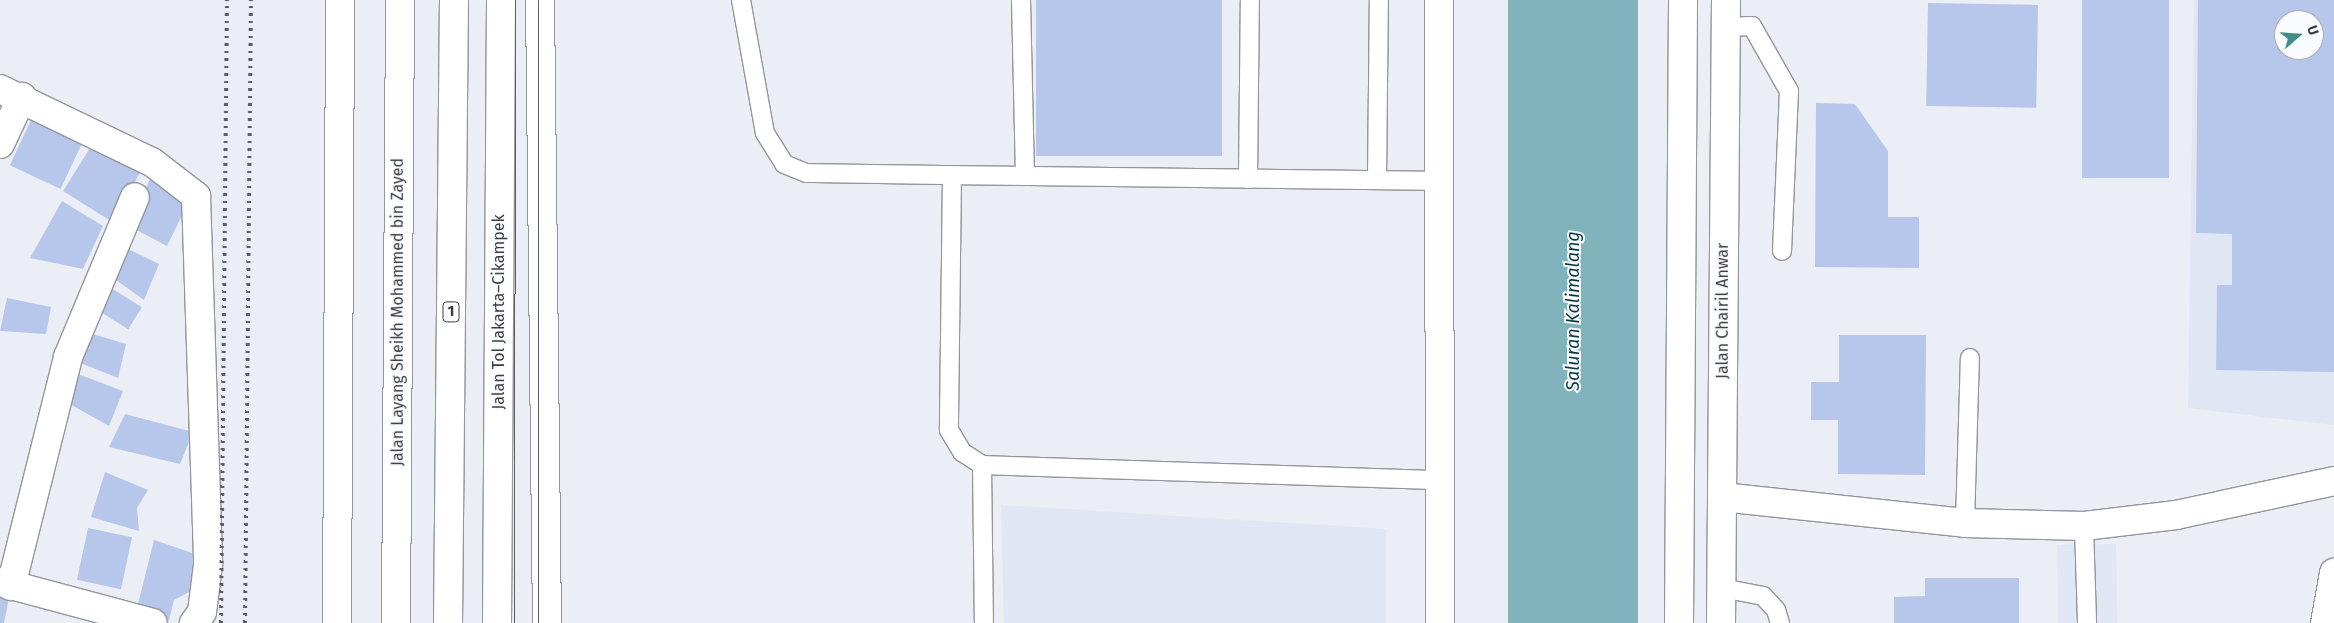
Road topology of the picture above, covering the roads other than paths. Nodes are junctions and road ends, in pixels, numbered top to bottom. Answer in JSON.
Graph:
{"nodes":[{"id":1,"x":340,"y":0,"type":"edge"},
{"id":2,"x":400,"y":0,"type":"edge"},
{"id":3,"x":454,"y":0,"type":"edge"},
{"id":4,"x":501,"y":0,"type":"edge"},
{"id":5,"x":540,"y":0,"type":"edge"},
{"id":6,"x":741,"y":0,"type":"edge"},
{"id":7,"x":1021,"y":0,"type":"edge"},
{"id":8,"x":1250,"y":0,"type":"edge"},
{"id":9,"x":1379,"y":0,"type":"edge"},
{"id":10,"x":1439,"y":0,"type":"edge"},
{"id":11,"x":1683,"y":0,"type":"edge"},
{"id":12,"x":1726,"y":0,"type":"edge"},
{"id":13,"x":1726,"y":27,"type":"junction"},
{"id":14,"x":11,"y":93,"type":"edge"},
{"id":15,"x":0,"y":144,"type":"edge"},
{"id":16,"x":952,"y":175,"type":"junction"},
{"id":17,"x":1025,"y":176,"type":"junction"},
{"id":18,"x":1248,"y":178,"type":"junction"},
{"id":19,"x":1377,"y":180,"type":"junction"},
{"id":20,"x":1440,"y":181,"type":"junction"},
{"id":21,"x":135,"y":197,"type":"dead end"},
{"id":22,"x":1782,"y":251,"type":"dead end"},
{"id":23,"x":1970,"y":358,"type":"dead end"},
{"id":24,"x":982,"y":465,"type":"junction"},
{"id":25,"x":1440,"y":480,"type":"junction"},
{"id":26,"x":2334,"y":482,"type":"edge"},
{"id":27,"x":1681,"y":492,"type":"junction"},
{"id":28,"x":1722,"y":497,"type":"junction"},
{"id":29,"x":1965,"y":523,"type":"junction"},
{"id":30,"x":2084,"y":526,"type":"junction"},
{"id":31,"x":2334,"y":573,"type":"edge"},
{"id":32,"x":6,"y":584,"type":"edge"},
{"id":33,"x":1722,"y":588,"type":"junction"},
{"id":34,"x":153,"y":623,"type":"edge"},
{"id":35,"x":194,"y":623,"type":"edge"},
{"id":36,"x":337,"y":623,"type":"edge"},
{"id":37,"x":396,"y":623,"type":"edge"},
{"id":38,"x":448,"y":623,"type":"edge"},
{"id":39,"x":497,"y":623,"type":"edge"},
{"id":40,"x":547,"y":623,"type":"edge"},
{"id":41,"x":984,"y":623,"type":"edge"},
{"id":42,"x":1440,"y":623,"type":"edge"},
{"id":43,"x":1679,"y":623,"type":"edge"},
{"id":44,"x":1721,"y":623,"type":"edge"},
{"id":45,"x":1780,"y":623,"type":"edge"},
{"id":46,"x":2087,"y":623,"type":"edge"},
{"id":47,"x":2325,"y":623,"type":"edge"}],
"edges":[{"from":1,"to":36,"type":"main road"},
{"from":2,"to":37,"type":"main road","name":"Jalan Layang Sheikh Mohammed bin Zayed"},
{"from":3,"to":38,"type":"main road","number":"1"},
{"from":4,"to":39,"type":"main road","name":"Jalan Tol Jakarta–Cikampek"},
{"from":5,"to":40,"type":"main road"},
{"from":6,"to":16,"type":"lane"},
{"from":7,"to":17,"type":"lane"},
{"from":8,"to":18,"type":"lane"},
{"from":9,"to":19,"type":"lane"},
{"from":10,"to":20,"type":"main road"},
{"from":11,"to":27,"type":"main road"},
{"from":12,"to":13,"type":"main road","name":"Jalan Chairil Anwar"},
{"from":13,"to":22,"type":"lane"},
{"from":13,"to":28,"type":"main road","name":"Jalan Chairil Anwar"},
{"from":14,"to":15,"type":"main road"},
{"from":14,"to":35,"type":"main road"},
{"from":16,"to":17,"type":"lane"},
{"from":16,"to":24,"type":"lane"},
{"from":17,"to":18,"type":"lane"},
{"from":18,"to":19,"type":"lane"},
{"from":19,"to":20,"type":"lane"},
{"from":20,"to":25,"type":"main road"},
{"from":21,"to":32,"type":"main road"},
{"from":23,"to":29,"type":"lane"},
{"from":24,"to":25,"type":"lane"},
{"from":24,"to":41,"type":"lane"},
{"from":25,"to":42,"type":"main road"},
{"from":26,"to":30,"type":"main road"},
{"from":27,"to":28,"type":"main road"},
{"from":27,"to":43,"type":"main road"},
{"from":28,"to":29,"type":"main road"},
{"from":28,"to":33,"type":"main road","name":"Jalan Chairil Anwar"},
{"from":29,"to":30,"type":"main road"},
{"from":30,"to":46,"type":"lane"},
{"from":31,"to":47,"type":"main road"},
{"from":32,"to":34,"type":"main road"},
{"from":33,"to":44,"type":"main road","name":"Jalan Chairil Anwar"},
{"from":33,"to":45,"type":"lane"}]}
